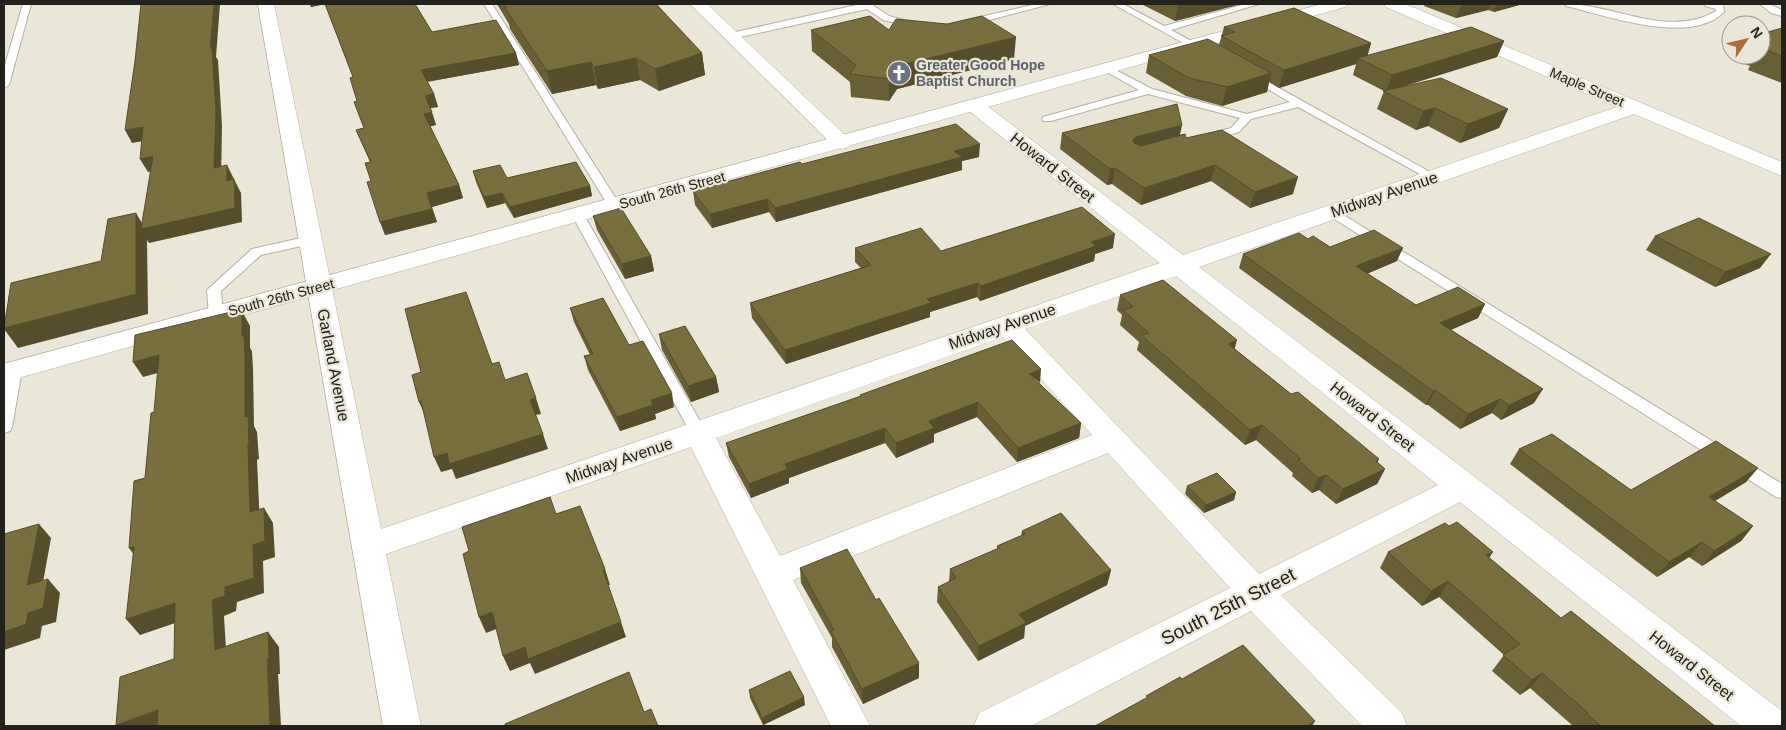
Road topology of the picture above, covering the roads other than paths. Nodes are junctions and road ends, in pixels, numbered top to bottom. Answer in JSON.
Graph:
{"nodes":[{"id":1,"x":27,"y":4,"type":"edge"},
{"id":2,"x":266,"y":4,"type":"edge"},
{"id":3,"x":488,"y":4,"type":"edge"},
{"id":4,"x":698,"y":4,"type":"edge"},
{"id":5,"x":1046,"y":4,"type":"edge"},
{"id":6,"x":1117,"y":4,"type":"edge"},
{"id":7,"x":1255,"y":4,"type":"edge"},
{"id":8,"x":1339,"y":4,"type":"edge"},
{"id":9,"x":1392,"y":4,"type":"edge"},
{"id":10,"x":1569,"y":4,"type":"edge"},
{"id":11,"x":1609,"y":4,"type":"edge"},
{"id":12,"x":1708,"y":4,"type":"edge"},
{"id":13,"x":1764,"y":4,"type":"edge"},
{"id":14,"x":867,"y":5,"type":"edge"},
{"id":15,"x":1594,"y":9,"type":"junction"},
{"id":16,"x":1782,"y":13,"type":"edge"},
{"id":17,"x":923,"y":24,"type":"edge"},
{"id":18,"x":957,"y":25,"type":"edge"},
{"id":19,"x":1162,"y":28,"type":"junction"},
{"id":20,"x":731,"y":36,"type":"junction"},
{"id":21,"x":1192,"y":45,"type":"junction"},
{"id":22,"x":1212,"y":56,"type":"edge"},
{"id":23,"x":1108,"y":69,"type":"junction"},
{"id":24,"x":1243,"y":72,"type":"edge"},
{"id":25,"x":4,"y":85,"type":"edge"},
{"id":26,"x":1148,"y":91,"type":"junction"},
{"id":27,"x":1299,"y":103,"type":"junction"},
{"id":28,"x":975,"y":106,"type":"junction"},
{"id":29,"x":1635,"y":108,"type":"junction"},
{"id":30,"x":1247,"y":117,"type":"junction"},
{"id":31,"x":1047,"y":119,"type":"dead end"},
{"id":32,"x":1191,"y":142,"type":"edge"},
{"id":33,"x":842,"y":143,"type":"junction"},
{"id":34,"x":1782,"y":153,"type":"edge"},
{"id":35,"x":1763,"y":162,"type":"junction"},
{"id":36,"x":1782,"y":170,"type":"edge"},
{"id":37,"x":1433,"y":177,"type":"junction"},
{"id":38,"x":614,"y":205,"type":"junction"},
{"id":39,"x":1332,"y":212,"type":"junction"},
{"id":40,"x":578,"y":215,"type":"junction"},
{"id":41,"x":310,"y":240,"type":"junction"},
{"id":42,"x":1179,"y":265,"type":"junction"},
{"id":43,"x":318,"y":286,"type":"junction"},
{"id":44,"x":216,"y":315,"type":"junction"},
{"id":45,"x":1007,"y":325,"type":"junction"},
{"id":46,"x":9,"y":372,"type":"edge"},
{"id":47,"x":4,"y":427,"type":"edge"},
{"id":48,"x":698,"y":432,"type":"junction"},
{"id":49,"x":1113,"y":438,"type":"junction"},
{"id":50,"x":1463,"y":486,"type":"junction"},
{"id":51,"x":1782,"y":492,"type":"edge"},
{"id":52,"x":369,"y":547,"type":"junction"},
{"id":53,"x":771,"y":574,"type":"junction"},
{"id":54,"x":1255,"y":592,"type":"junction"},
{"id":55,"x":402,"y":726,"type":"edge"},
{"id":56,"x":851,"y":726,"type":"edge"},
{"id":57,"x":994,"y":726,"type":"edge"},
{"id":58,"x":1388,"y":726,"type":"edge"},
{"id":59,"x":1771,"y":726,"type":"edge"}],
"edges":[{"from":1,"to":25,"type":"lane"},
{"from":2,"to":41,"type":"street","name":"Garland Avenue"},
{"from":3,"to":38,"type":"lane"},
{"from":4,"to":20,"type":"street"},
{"from":5,"to":18,"type":"lane"},
{"from":6,"to":19,"type":"lane"},
{"from":7,"to":19,"type":"lane"},
{"from":8,"to":21,"type":"street","name":"South 26th Street"},
{"from":9,"to":29,"type":"street","name":"Maple Street"},
{"from":10,"to":15,"type":"lane"},
{"from":11,"to":15,"type":"lane"},
{"from":12,"to":15,"type":"lane"},
{"from":13,"to":16,"type":"lane"},
{"from":14,"to":17,"type":"lane"},
{"from":14,"to":20,"type":"lane"},
{"from":19,"to":21,"type":"lane"},
{"from":20,"to":33,"type":"street"},
{"from":21,"to":22,"type":"lane"},
{"from":21,"to":23,"type":"street","name":"South 26th Street"},
{"from":23,"to":26,"type":"lane"},
{"from":23,"to":28,"type":"street","name":"South 26th Street"},
{"from":24,"to":27,"type":"lane"},
{"from":26,"to":30,"type":"lane"},
{"from":26,"to":31,"type":"lane"},
{"from":27,"to":30,"type":"lane"},
{"from":27,"to":37,"type":"lane"},
{"from":28,"to":33,"type":"street","name":"South 26th Street"},
{"from":28,"to":42,"type":"street","name":"Howard Street"},
{"from":29,"to":35,"type":"street","name":"Maple Street"},
{"from":29,"to":37,"type":"street","name":"Midway Avenue"},
{"from":30,"to":32,"type":"lane"},
{"from":33,"to":38,"type":"street","name":"South 26th Street"},
{"from":34,"to":35,"type":"street"},
{"from":35,"to":36,"type":"street","name":"Maple Street"},
{"from":37,"to":39,"type":"street","name":"Midway Avenue"},
{"from":38,"to":40,"type":"street","name":"South 26th Street"},
{"from":39,"to":42,"type":"street","name":"Midway Avenue"},
{"from":39,"to":51,"type":"lane"},
{"from":40,"to":43,"type":"street","name":"South 26th Street"},
{"from":40,"to":48,"type":"lane"},
{"from":41,"to":43,"type":"street","name":"Garland Avenue"},
{"from":41,"to":44,"type":"lane"},
{"from":42,"to":45,"type":"street","name":"Midway Avenue"},
{"from":42,"to":50,"type":"street","name":"Howard Street"},
{"from":43,"to":44,"type":"street","name":"South 26th Street"},
{"from":43,"to":52,"type":"street","name":"Garland Avenue"},
{"from":44,"to":46,"type":"street","name":"South 26th Street"},
{"from":45,"to":48,"type":"street","name":"Midway Avenue"},
{"from":45,"to":49,"type":"street"},
{"from":46,"to":47,"type":"lane"},
{"from":48,"to":52,"type":"street","name":"Midway Avenue"},
{"from":48,"to":53,"type":"street"},
{"from":49,"to":53,"type":"street"},
{"from":49,"to":54,"type":"street"},
{"from":50,"to":54,"type":"street","name":"South 25th Street"},
{"from":50,"to":59,"type":"street","name":"Howard Street"},
{"from":52,"to":55,"type":"street","name":"Garland Avenue"},
{"from":53,"to":56,"type":"street"},
{"from":54,"to":57,"type":"street","name":"South 25th Street"},
{"from":54,"to":58,"type":"street"}]}
